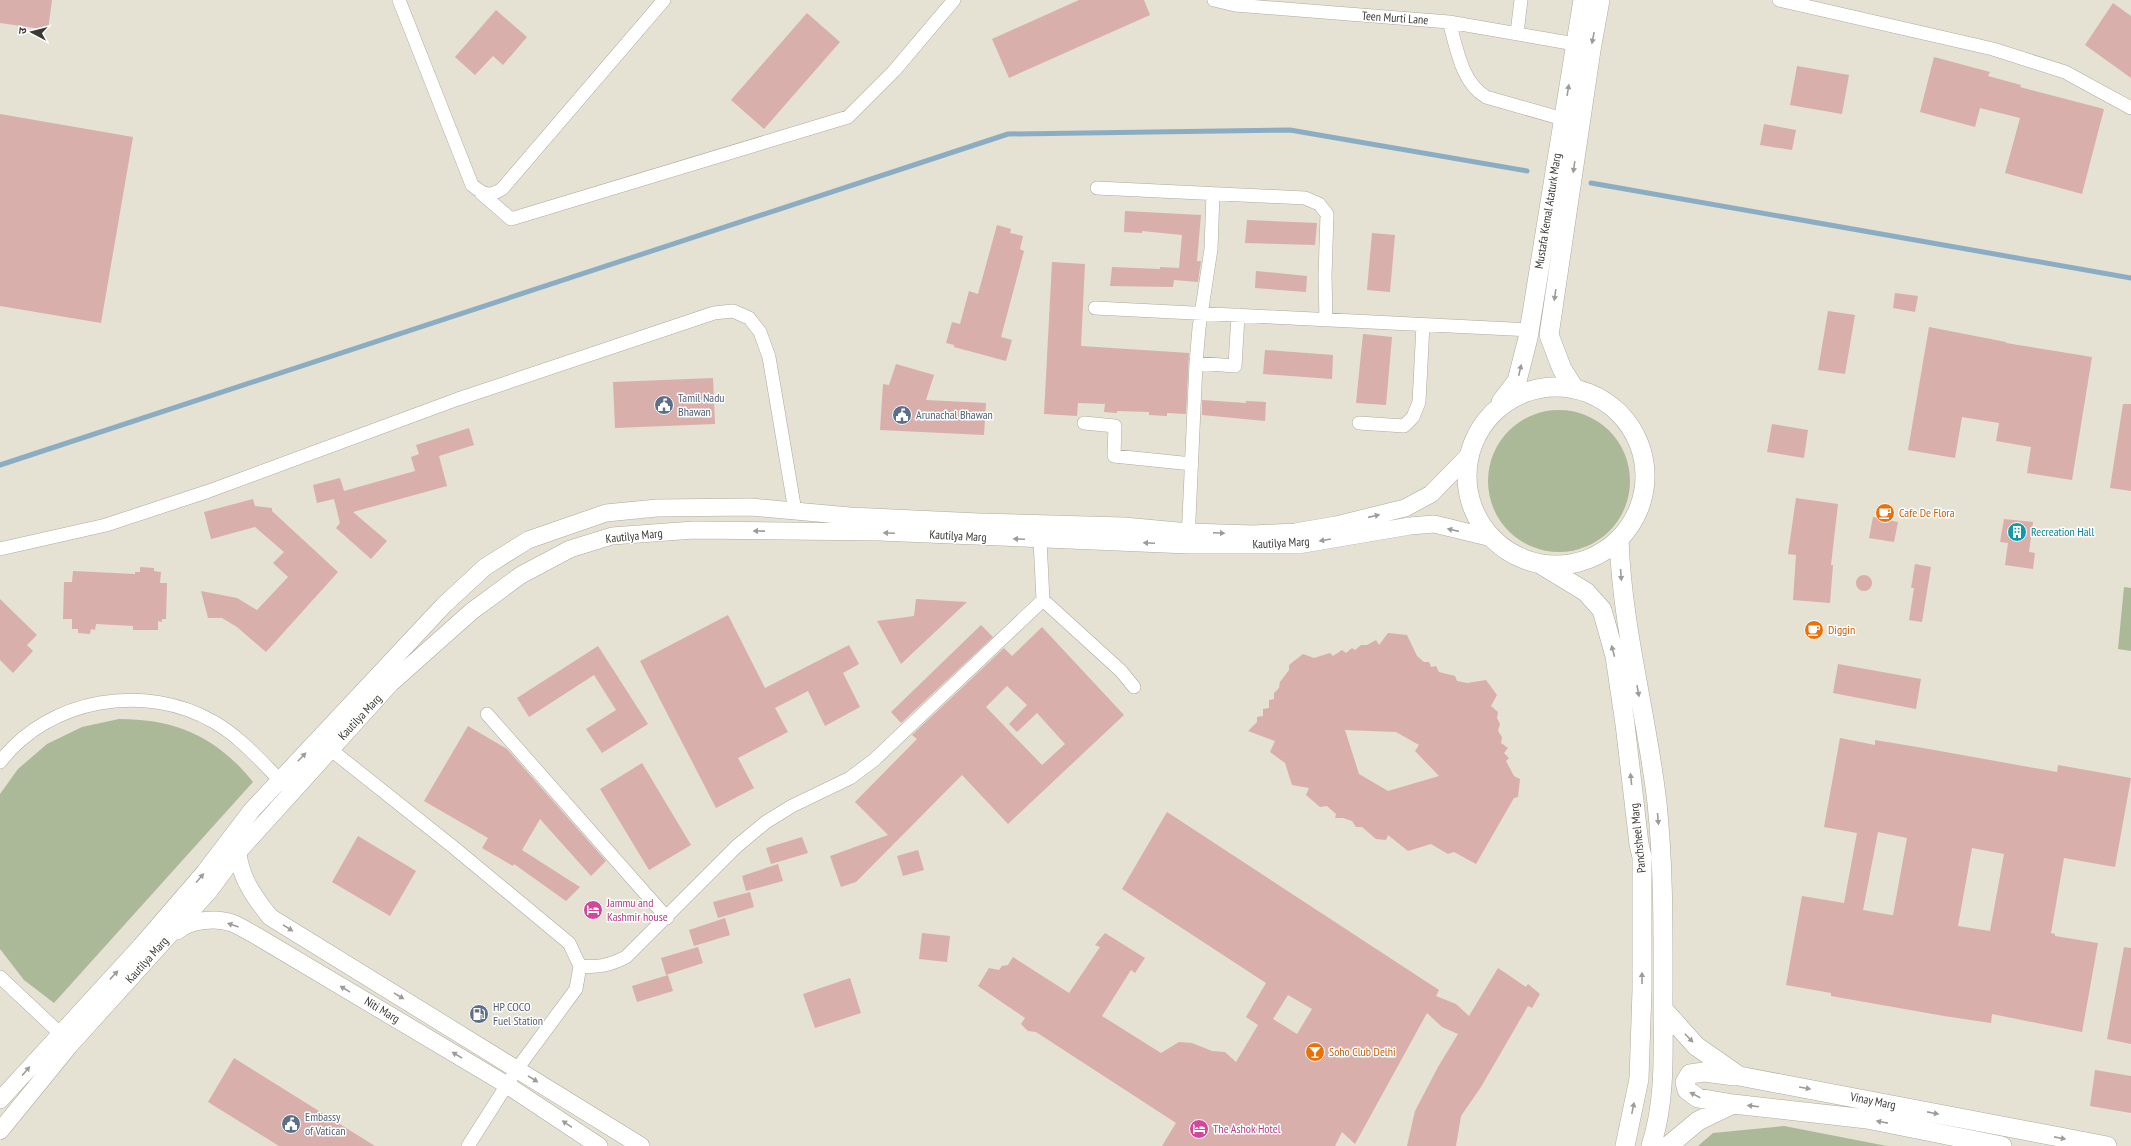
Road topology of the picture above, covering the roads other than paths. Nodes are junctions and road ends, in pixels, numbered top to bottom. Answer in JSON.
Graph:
{"nodes":[{"id":1,"x":399,"y":0,"type":"edge"},
{"id":2,"x":664,"y":0,"type":"edge"},
{"id":3,"x":954,"y":0,"type":"edge"},
{"id":4,"x":1214,"y":0,"type":"edge"},
{"id":5,"x":1521,"y":0,"type":"edge"},
{"id":6,"x":1583,"y":0,"type":"edge"},
{"id":7,"x":1600,"y":0,"type":"edge"},
{"id":8,"x":1779,"y":0,"type":"edge"},
{"id":9,"x":1449,"y":22,"type":"junction"},
{"id":10,"x":1517,"y":33,"type":"junction"},
{"id":11,"x":1575,"y":44,"type":"junction"},
{"id":12,"x":2131,"y":108,"type":"edge"},
{"id":13,"x":1563,"y":118,"type":"junction"},
{"id":14,"x":1096,"y":188,"type":"dead end"},
{"id":15,"x":481,"y":193,"type":"junction"},
{"id":16,"x":1213,"y":194,"type":"junction"},
{"id":17,"x":1095,"y":308,"type":"dead end"},
{"id":18,"x":1202,"y":313,"type":"junction"},
{"id":19,"x":1238,"y":315,"type":"junction"},
{"id":20,"x":1326,"y":320,"type":"junction"},
{"id":21,"x":1423,"y":325,"type":"junction"},
{"id":22,"x":1529,"y":330,"type":"junction"},
{"id":23,"x":1196,"y":363,"type":"junction"},
{"id":24,"x":1574,"y":388,"type":"junction"},
{"id":25,"x":1492,"y":414,"type":"junction"},
{"id":26,"x":1084,"y":423,"type":"dead end"},
{"id":27,"x":1358,"y":423,"type":"dead end"},
{"id":28,"x":1469,"y":455,"type":"junction"},
{"id":29,"x":1192,"y":464,"type":"junction"},
{"id":30,"x":795,"y":511,"type":"junction"},
{"id":31,"x":1188,"y":538,"type":"junction"},
{"id":32,"x":1492,"y":538,"type":"junction"},
{"id":33,"x":1620,"y":539,"type":"junction"},
{"id":34,"x":1040,"y":540,"type":"junction"},
{"id":35,"x":0,"y":549,"type":"edge"},
{"id":36,"x":1540,"y":564,"type":"junction"},
{"id":37,"x":1043,"y":600,"type":"junction"},
{"id":38,"x":1134,"y":687,"type":"dead end"},
{"id":39,"x":486,"y":714,"type":"dead end"},
{"id":40,"x":330,"y":749,"type":"junction"},
{"id":41,"x":0,"y":762,"type":"edge"},
{"id":42,"x":286,"y":786,"type":"junction"},
{"id":43,"x":238,"y":852,"type":"junction"},
{"id":44,"x":667,"y":918,"type":"junction"},
{"id":45,"x":158,"y":948,"type":"junction"},
{"id":46,"x":580,"y":966,"type":"junction"},
{"id":47,"x":0,"y":977,"type":"edge"},
{"id":48,"x":1663,"y":1009,"type":"junction"},
{"id":49,"x":65,"y":1039,"type":"junction"},
{"id":50,"x":516,"y":1069,"type":"junction"},
{"id":51,"x":1739,"y":1076,"type":"junction"},
{"id":52,"x":507,"y":1084,"type":"junction"},
{"id":53,"x":0,"y":1100,"type":"edge"},
{"id":54,"x":1733,"y":1104,"type":"junction"},
{"id":55,"x":0,"y":1131,"type":"edge"},
{"id":56,"x":468,"y":1146,"type":"edge"},
{"id":57,"x":599,"y":1146,"type":"edge"},
{"id":58,"x":640,"y":1146,"type":"edge"},
{"id":59,"x":1625,"y":1146,"type":"edge"},
{"id":60,"x":1651,"y":1146,"type":"edge"},
{"id":61,"x":1668,"y":1146,"type":"edge"},
{"id":62,"x":2002,"y":1146,"type":"edge"},
{"id":63,"x":2108,"y":1146,"type":"edge"}],
"edges":[{"from":1,"to":15,"type":"street"},
{"from":2,"to":15,"type":"street"},
{"from":3,"to":15,"type":"street"},
{"from":4,"to":9,"type":"street","name":"Teen Murti Lane"},
{"from":5,"to":10,"type":"street"},
{"from":6,"to":11,"type":"main road","name":"Mustafa Kemal Ataturk Marg"},
{"from":7,"to":24,"type":"main road","name":"Mustafa Kemal Ataturk Marg","one_way":true},
{"from":8,"to":12,"type":"street"},
{"from":9,"to":10,"type":"street","name":"Teen Murti Lane"},
{"from":9,"to":13,"type":"street"},
{"from":10,"to":11,"type":"street","name":"Teen Murti Lane"},
{"from":13,"to":11,"type":"main road","name":"Mustafa Kemal Ataturk Marg","one_way":true},
{"from":13,"to":22,"type":"main road","name":"Mustafa Kemal Ataturk Marg"},
{"from":14,"to":16,"type":"street"},
{"from":16,"to":18,"type":"street"},
{"from":16,"to":20,"type":"street"},
{"from":17,"to":18,"type":"street"},
{"from":18,"to":19,"type":"street"},
{"from":18,"to":23,"type":"street"},
{"from":19,"to":20,"type":"street"},
{"from":19,"to":23,"type":"street"},
{"from":20,"to":21,"type":"street"},
{"from":21,"to":22,"type":"street"},
{"from":21,"to":27,"type":"street"},
{"from":25,"to":22,"type":"main road","name":"Mustafa Kemal Ataturk Marg","one_way":true},
{"from":23,"to":29,"type":"street"},
{"from":24,"to":25,"type":"main road"},
{"from":24,"to":33,"type":"main road"},
{"from":25,"to":28,"type":"main road","name":"Mustafa Kemal Ataturk Marg"},
{"from":26,"to":29,"type":"street"},
{"from":31,"to":28,"type":"street","name":"Kautilya Marg","one_way":true},
{"from":28,"to":32,"type":"main road","name":"Mustafa Kemal Ataturk Marg"},
{"from":29,"to":31,"type":"street"},
{"from":30,"to":31,"type":"street","name":"Kautilya Marg"},
{"from":30,"to":35,"type":"street"},
{"from":42,"to":30,"type":"street","name":"Kautilya Marg","one_way":true},
{"from":32,"to":31,"type":"street","name":"Kautilya Marg","one_way":true},
{"from":31,"to":34,"type":"street","name":"Kautilya Marg","one_way":true},
{"from":32,"to":36,"type":"main road","name":"Mustafa Kemal Ataturk Marg"},
{"from":33,"to":36,"type":"main road"},
{"from":33,"to":48,"type":"main road","name":"Panchsheel Marg","one_way":true},
{"from":34,"to":37,"type":"street"},
{"from":34,"to":40,"type":"street","name":"Kautilya Marg","one_way":true},
{"from":59,"to":36,"type":"main road","name":"Panchsheel Marg","one_way":true},
{"from":37,"to":38,"type":"street"},
{"from":37,"to":44,"type":"street"},
{"from":39,"to":44,"type":"street"},
{"from":40,"to":42,"type":"street","name":"Kautilya Marg"},
{"from":40,"to":46,"type":"street"},
{"from":41,"to":42,"type":"street"},
{"from":42,"to":43,"type":"street","name":"Kautilya Marg"},
{"from":49,"to":42,"type":"street","name":"Kautilya Marg","one_way":true},
{"from":43,"to":45,"type":"street","name":"Kautilya Marg"},
{"from":43,"to":50,"type":"street","name":"Niti Marg","one_way":true},
{"from":44,"to":46,"type":"street"},
{"from":45,"to":49,"type":"street","name":"Kautilya Marg"},
{"from":52,"to":45,"type":"street","name":"Niti Marg","one_way":true},
{"from":46,"to":50,"type":"street"},
{"from":47,"to":49,"type":"street"},
{"from":48,"to":51,"type":"main road","name":"Vinay Marg","one_way":true},
{"from":48,"to":60,"type":"main road","name":"Panchsheel Marg"},
{"from":53,"to":49,"type":"street","name":"Kautilya Marg","one_way":true},
{"from":49,"to":55,"type":"street","name":"Kautilya Marg"},
{"from":50,"to":52,"type":"street"},
{"from":50,"to":58,"type":"street","name":"Niti Marg","one_way":true},
{"from":54,"to":51,"type":"main road","name":"Vinay Marg","one_way":true},
{"from":51,"to":63,"type":"main road","name":"Vinay Marg","one_way":true},
{"from":52,"to":56,"type":"street"},
{"from":57,"to":52,"type":"street","name":"Niti Marg","one_way":true},
{"from":54,"to":61,"type":"main road"},
{"from":62,"to":54,"type":"main road","name":"Vinay Marg","one_way":true}]}
